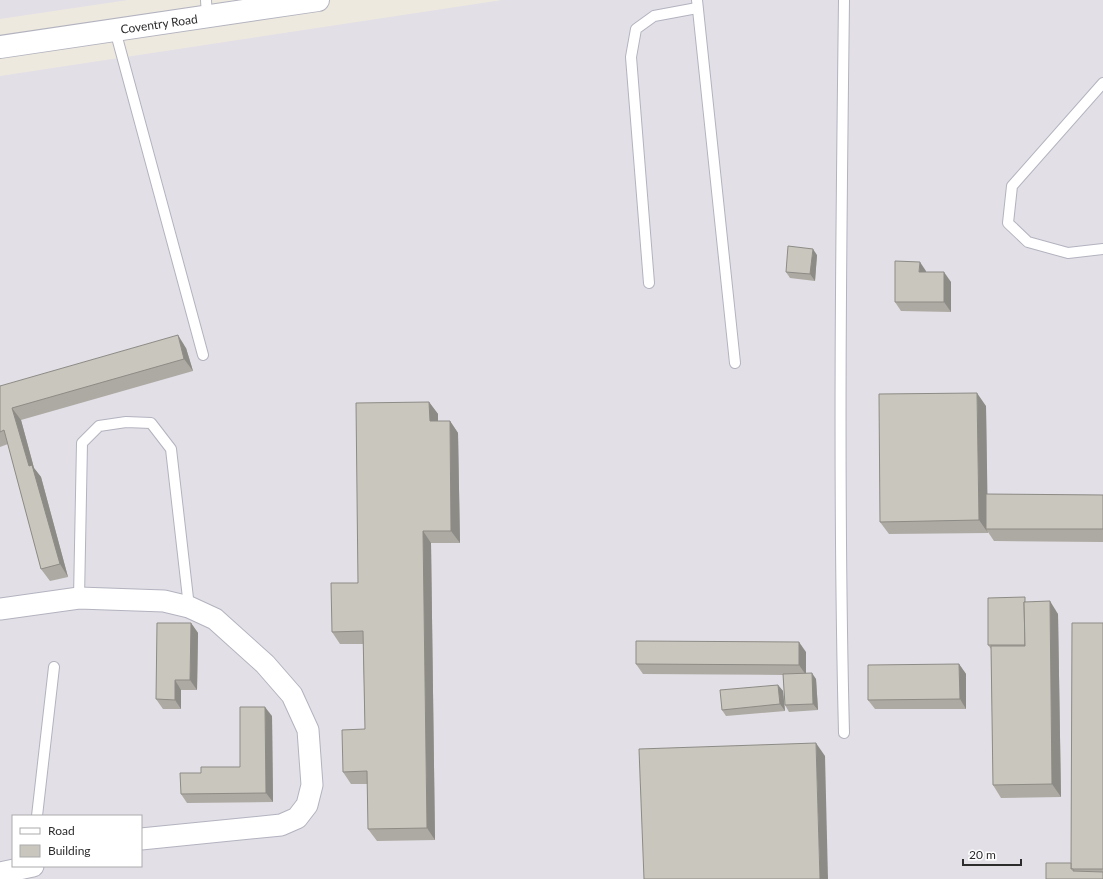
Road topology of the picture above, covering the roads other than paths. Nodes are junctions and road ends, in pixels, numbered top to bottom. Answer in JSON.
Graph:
{"nodes":[{"id":1,"x":318,"y":0,"type":"edge"},
{"id":2,"x":844,"y":0,"type":"edge"},
{"id":3,"x":697,"y":4,"type":"edge"},
{"id":4,"x":207,"y":8,"type":"edge"},
{"id":5,"x":116,"y":30,"type":"junction"},
{"id":6,"x":0,"y":47,"type":"edge"},
{"id":7,"x":1103,"y":83,"type":"edge"},
{"id":8,"x":1103,"y":248,"type":"edge"},
{"id":9,"x":649,"y":283,"type":"dead end"},
{"id":10,"x":203,"y":356,"type":"dead end"},
{"id":11,"x":735,"y":363,"type":"dead end"},
{"id":12,"x":79,"y":598,"type":"junction"},
{"id":13,"x":189,"y":607,"type":"junction"},
{"id":14,"x":0,"y":609,"type":"edge"},
{"id":15,"x":54,"y":667,"type":"dead end"},
{"id":16,"x":844,"y":733,"type":"dead end"},
{"id":17,"x":38,"y":815,"type":"edge"},
{"id":18,"x":142,"y":839,"type":"edge"},
{"id":19,"x":27,"y":867,"type":"edge"},
{"id":20,"x":0,"y":873,"type":"edge"}],
"edges":[{"from":1,"to":4,"type":"street","name":"Coventry Road"},
{"from":2,"to":16,"type":"lane"},
{"from":3,"to":9,"type":"lane"},
{"from":3,"to":11,"type":"lane"},
{"from":4,"to":5,"type":"street","name":"Coventry Road"},
{"from":5,"to":6,"type":"street","name":"Coventry Road"},
{"from":5,"to":10,"type":"lane"},
{"from":7,"to":8,"type":"lane"},
{"from":12,"to":13,"type":"street"},
{"from":12,"to":13,"type":"lane"},
{"from":12,"to":14,"type":"street"},
{"from":13,"to":18,"type":"street"},
{"from":15,"to":17,"type":"lane"},
{"from":19,"to":20,"type":"street"}]}
